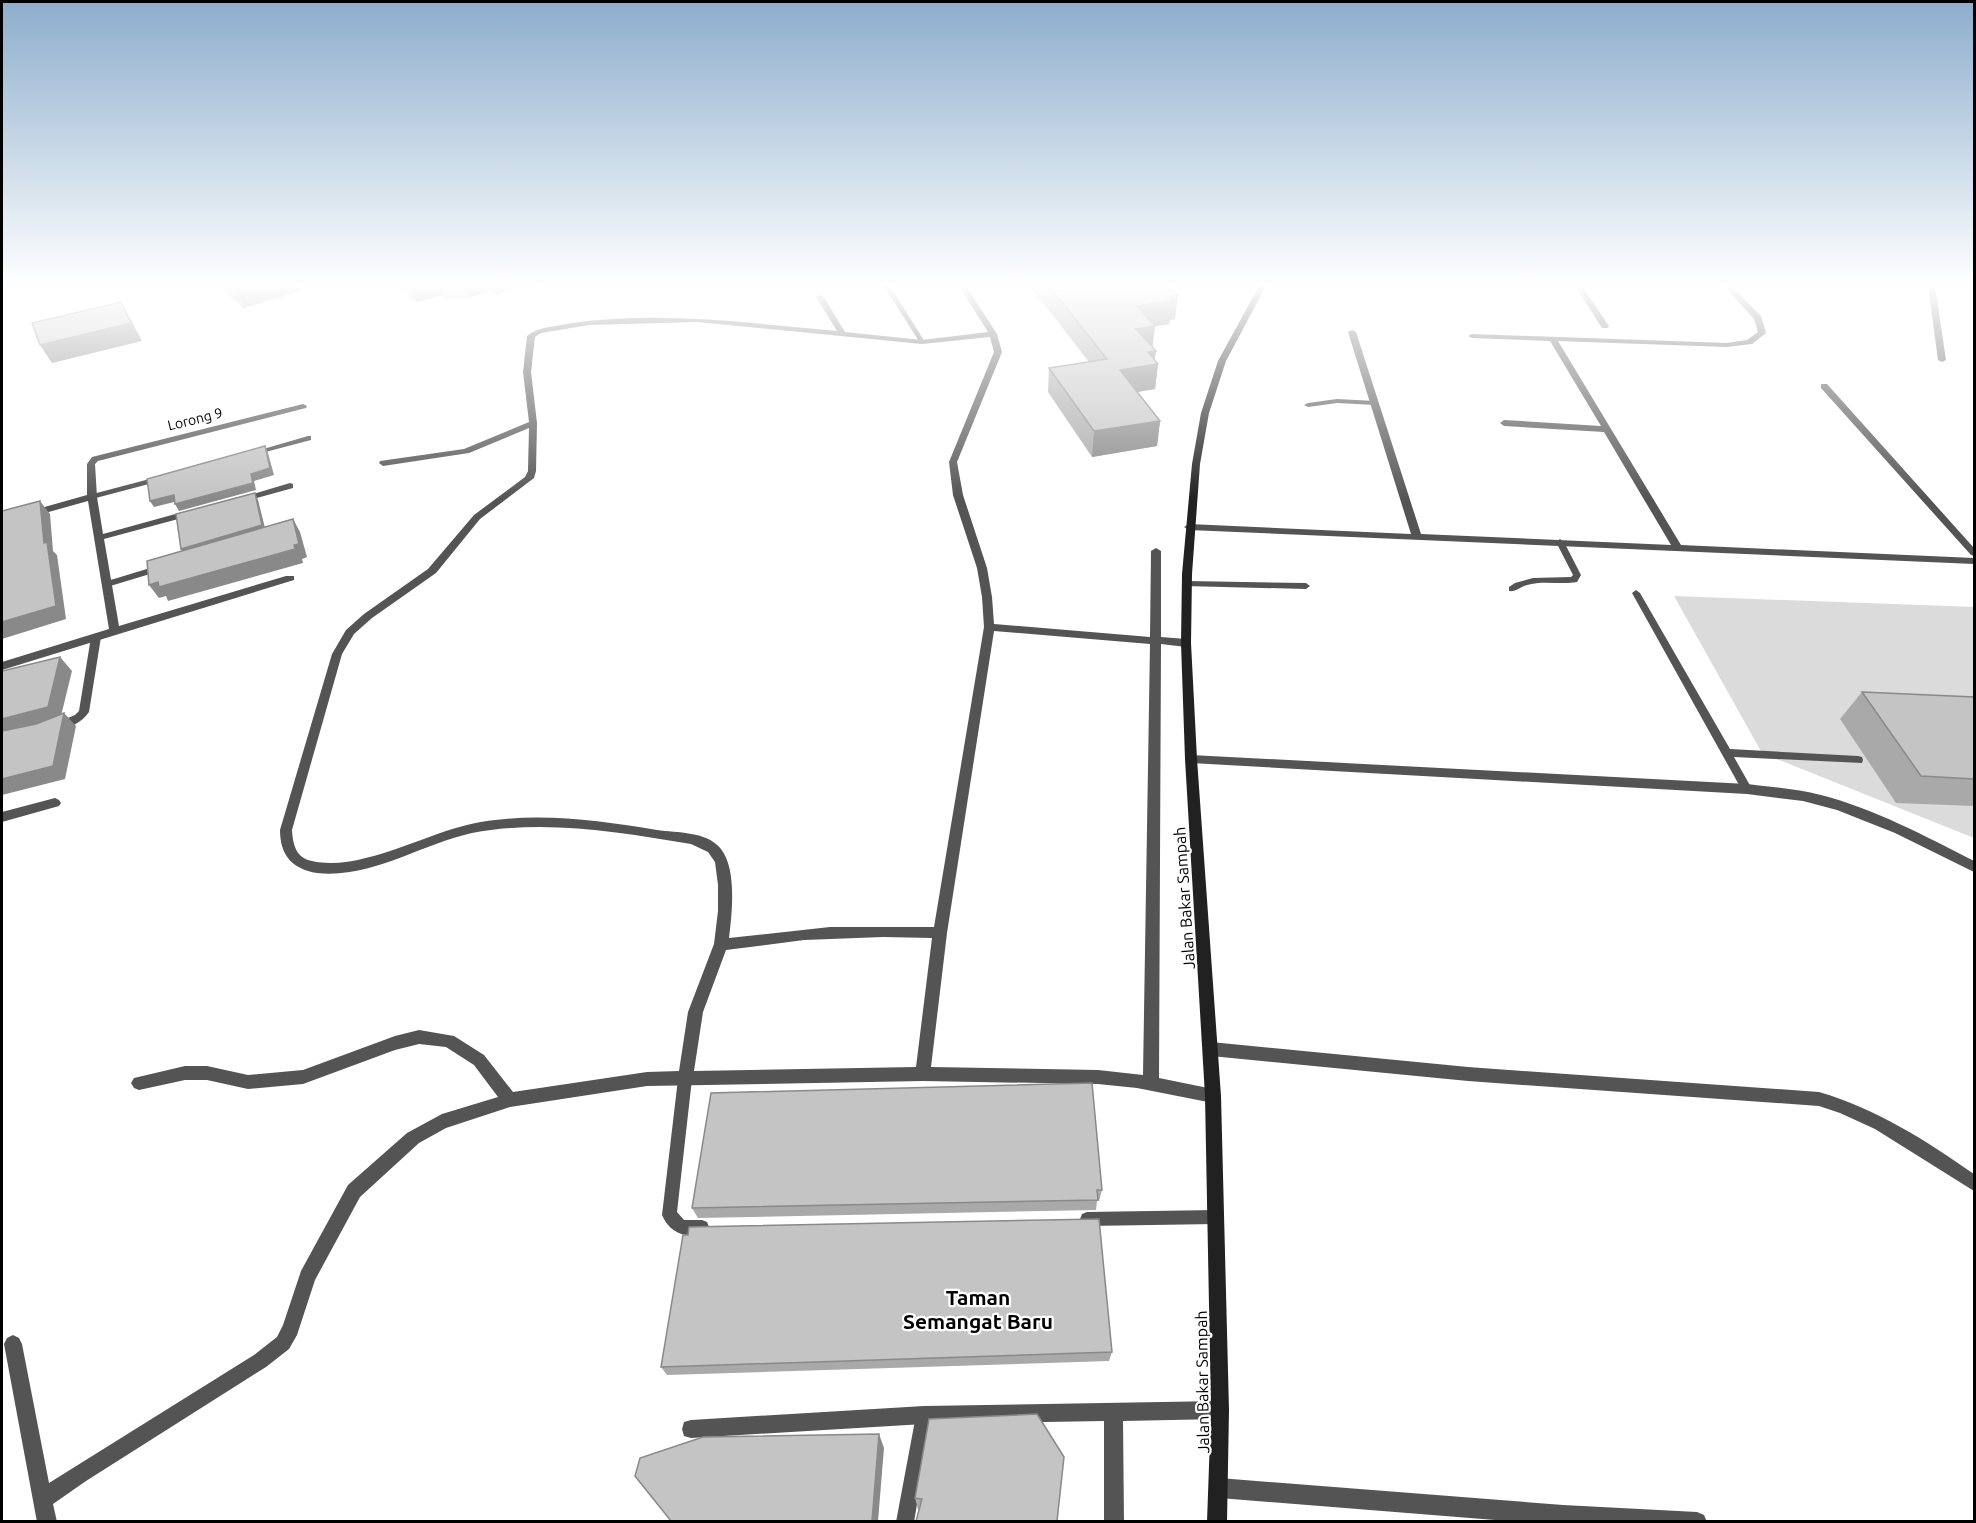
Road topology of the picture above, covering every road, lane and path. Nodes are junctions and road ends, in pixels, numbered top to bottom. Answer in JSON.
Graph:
{"nodes":[{"id":1,"x":529,"y":357,"type":"edge"},
{"id":2,"x":997,"y":357,"type":"edge"},
{"id":3,"x":1224,"y":357,"type":"edge"},
{"id":4,"x":1360,"y":357,"type":"edge"},
{"id":5,"x":1563,"y":357,"type":"edge"},
{"id":6,"x":1824,"y":386,"type":"dead end"},
{"id":7,"x":1375,"y":403,"type":"junction"},
{"id":8,"x":1308,"y":405,"type":"dead end"},
{"id":9,"x":303,"y":406,"type":"dead end"},
{"id":10,"x":533,"y":423,"type":"junction"},
{"id":11,"x":1504,"y":423,"type":"dead end"},
{"id":12,"x":1604,"y":429,"type":"junction"},
{"id":13,"x":308,"y":438,"type":"dead end"},
{"id":14,"x":240,"y":456,"type":"edge"},
{"id":15,"x":383,"y":463,"type":"dead end"},
{"id":16,"x":172,"y":475,"type":"edge"},
{"id":17,"x":290,"y":486,"type":"dead end"},
{"id":18,"x":92,"y":497,"type":"junction"},
{"id":19,"x":233,"y":501,"type":"edge"},
{"id":20,"x":200,"y":510,"type":"edge"},
{"id":21,"x":2,"y":522,"type":"edge"},
{"id":22,"x":1189,"y":527,"type":"junction"},
{"id":23,"x":1417,"y":536,"type":"junction"},
{"id":24,"x":98,"y":538,"type":"junction"},
{"id":25,"x":1560,"y":542,"type":"junction"},
{"id":26,"x":1677,"y":548,"type":"junction"},
{"id":27,"x":1156,"y":551,"type":"dead end"},
{"id":28,"x":1974,"y":553,"type":"edge"},
{"id":29,"x":1974,"y":561,"type":"edge"},
{"id":30,"x":173,"y":564,"type":"edge"},
{"id":31,"x":290,"y":578,"type":"dead end"},
{"id":32,"x":107,"y":584,"type":"junction"},
{"id":33,"x":1186,"y":584,"type":"junction"},
{"id":34,"x":1306,"y":586,"type":"dead end"},
{"id":35,"x":1512,"y":589,"type":"dead end"},
{"id":36,"x":1636,"y":593,"type":"dead end"},
{"id":37,"x":989,"y":627,"type":"junction"},
{"id":38,"x":115,"y":630,"type":"junction"},
{"id":39,"x":96,"y":637,"type":"junction"},
{"id":40,"x":1156,"y":640,"type":"junction"},
{"id":41,"x":1186,"y":643,"type":"junction"},
{"id":42,"x":2,"y":666,"type":"edge"},
{"id":43,"x":46,"y":730,"type":"edge"},
{"id":44,"x":1727,"y":753,"type":"junction"},
{"id":45,"x":1191,"y":759,"type":"junction"},
{"id":46,"x":1858,"y":760,"type":"dead end"},
{"id":47,"x":1747,"y":789,"type":"junction"},
{"id":48,"x":55,"y":804,"type":"dead end"},
{"id":49,"x":2,"y":817,"type":"edge"},
{"id":50,"x":1974,"y":867,"type":"edge"},
{"id":51,"x":940,"y":933,"type":"junction"},
{"id":52,"x":720,"y":945,"type":"junction"},
{"id":53,"x":1211,"y":1049,"type":"junction"},
{"id":54,"x":923,"y":1074,"type":"junction"},
{"id":55,"x":685,"y":1079,"type":"junction"},
{"id":56,"x":139,"y":1083,"type":"dead end"},
{"id":57,"x":1151,"y":1084,"type":"junction"},
{"id":58,"x":1213,"y":1096,"type":"junction"},
{"id":59,"x":510,"y":1100,"type":"junction"},
{"id":60,"x":1974,"y":1183,"type":"edge"},
{"id":61,"x":1216,"y":1217,"type":"junction"},
{"id":62,"x":1073,"y":1220,"type":"edge"},
{"id":63,"x":717,"y":1227,"type":"edge"},
{"id":64,"x":14,"y":1344,"type":"dead end"},
{"id":65,"x":1220,"y":1410,"type":"junction"},
{"id":66,"x":1113,"y":1411,"type":"junction"},
{"id":67,"x":924,"y":1415,"type":"junction"},
{"id":68,"x":691,"y":1428,"type":"dead end"},
{"id":69,"x":1219,"y":1488,"type":"junction"},
{"id":70,"x":42,"y":1500,"type":"junction"},
{"id":71,"x":48,"y":1521,"type":"edge"},
{"id":72,"x":905,"y":1521,"type":"edge"},
{"id":73,"x":1114,"y":1521,"type":"edge"},
{"id":74,"x":1216,"y":1521,"type":"edge"},
{"id":75,"x":1697,"y":1521,"type":"edge"}],
"edges":[{"from":1,"to":10,"type":"street"},
{"from":2,"to":37,"type":"street"},
{"from":3,"to":22,"type":"main road","name":"Jalan Bakar Sampah"},
{"from":4,"to":7,"type":"street"},
{"from":5,"to":12,"type":"street"},
{"from":6,"to":28,"type":"street"},
{"from":7,"to":8,"type":"lane"},
{"from":7,"to":23,"type":"street"},
{"from":9,"to":18,"type":"street","name":"Lorong 9"},
{"from":10,"to":15,"type":"street"},
{"from":10,"to":52,"type":"street"},
{"from":11,"to":12,"type":"street"},
{"from":12,"to":26,"type":"street"},
{"from":13,"to":14,"type":"lane"},
{"from":16,"to":18,"type":"lane"},
{"from":17,"to":19,"type":"street"},
{"from":18,"to":21,"type":"street"},
{"from":18,"to":24,"type":"street"},
{"from":20,"to":24,"type":"street"},
{"from":22,"to":23,"type":"street"},
{"from":22,"to":33,"type":"main road","name":"Jalan Bakar Sampah"},
{"from":23,"to":25,"type":"street"},
{"from":24,"to":32,"type":"street"},
{"from":25,"to":26,"type":"street"},
{"from":25,"to":35,"type":"lane"},
{"from":26,"to":29,"type":"street"},
{"from":27,"to":40,"type":"street"},
{"from":30,"to":32,"type":"lane"},
{"from":31,"to":38,"type":"street"},
{"from":32,"to":38,"type":"street"},
{"from":33,"to":34,"type":"lane"},
{"from":33,"to":41,"type":"main road","name":"Jalan Bakar Sampah"},
{"from":36,"to":44,"type":"lane"},
{"from":37,"to":40,"type":"street"},
{"from":37,"to":51,"type":"street"},
{"from":38,"to":39,"type":"street"},
{"from":39,"to":42,"type":"street"},
{"from":39,"to":43,"type":"lane"},
{"from":40,"to":41,"type":"street"},
{"from":40,"to":57,"type":"street"},
{"from":41,"to":45,"type":"main road","name":"Jalan Bakar Sampah"},
{"from":44,"to":46,"type":"lane"},
{"from":44,"to":47,"type":"lane"},
{"from":45,"to":47,"type":"street"},
{"from":45,"to":53,"type":"main road","name":"Jalan Bakar Sampah"},
{"from":47,"to":50,"type":"street"},
{"from":48,"to":49,"type":"street"},
{"from":51,"to":52,"type":"street"},
{"from":51,"to":54,"type":"street"},
{"from":52,"to":55,"type":"street"},
{"from":53,"to":58,"type":"main road","name":"Jalan Bakar Sampah"},
{"from":53,"to":60,"type":"street"},
{"from":54,"to":55,"type":"street"},
{"from":54,"to":57,"type":"street"},
{"from":55,"to":59,"type":"street"},
{"from":55,"to":63,"type":"lane"},
{"from":56,"to":59,"type":"street"},
{"from":57,"to":58,"type":"street"},
{"from":58,"to":61,"type":"main road","name":"Jalan Bakar Sampah"},
{"from":59,"to":70,"type":"street"},
{"from":61,"to":62,"type":"lane"},
{"from":61,"to":65,"type":"main road","name":"Jalan Bakar Sampah"},
{"from":64,"to":70,"type":"street"},
{"from":65,"to":66,"type":"street"},
{"from":65,"to":69,"type":"main road","name":"Jalan Bakar Sampah"},
{"from":66,"to":67,"type":"street"},
{"from":66,"to":73,"type":"street"},
{"from":67,"to":68,"type":"street"},
{"from":67,"to":72,"type":"lane"},
{"from":69,"to":74,"type":"main road","name":"Jalan Bakar Sampah"},
{"from":69,"to":75,"type":"street"},
{"from":70,"to":71,"type":"street"}]}
